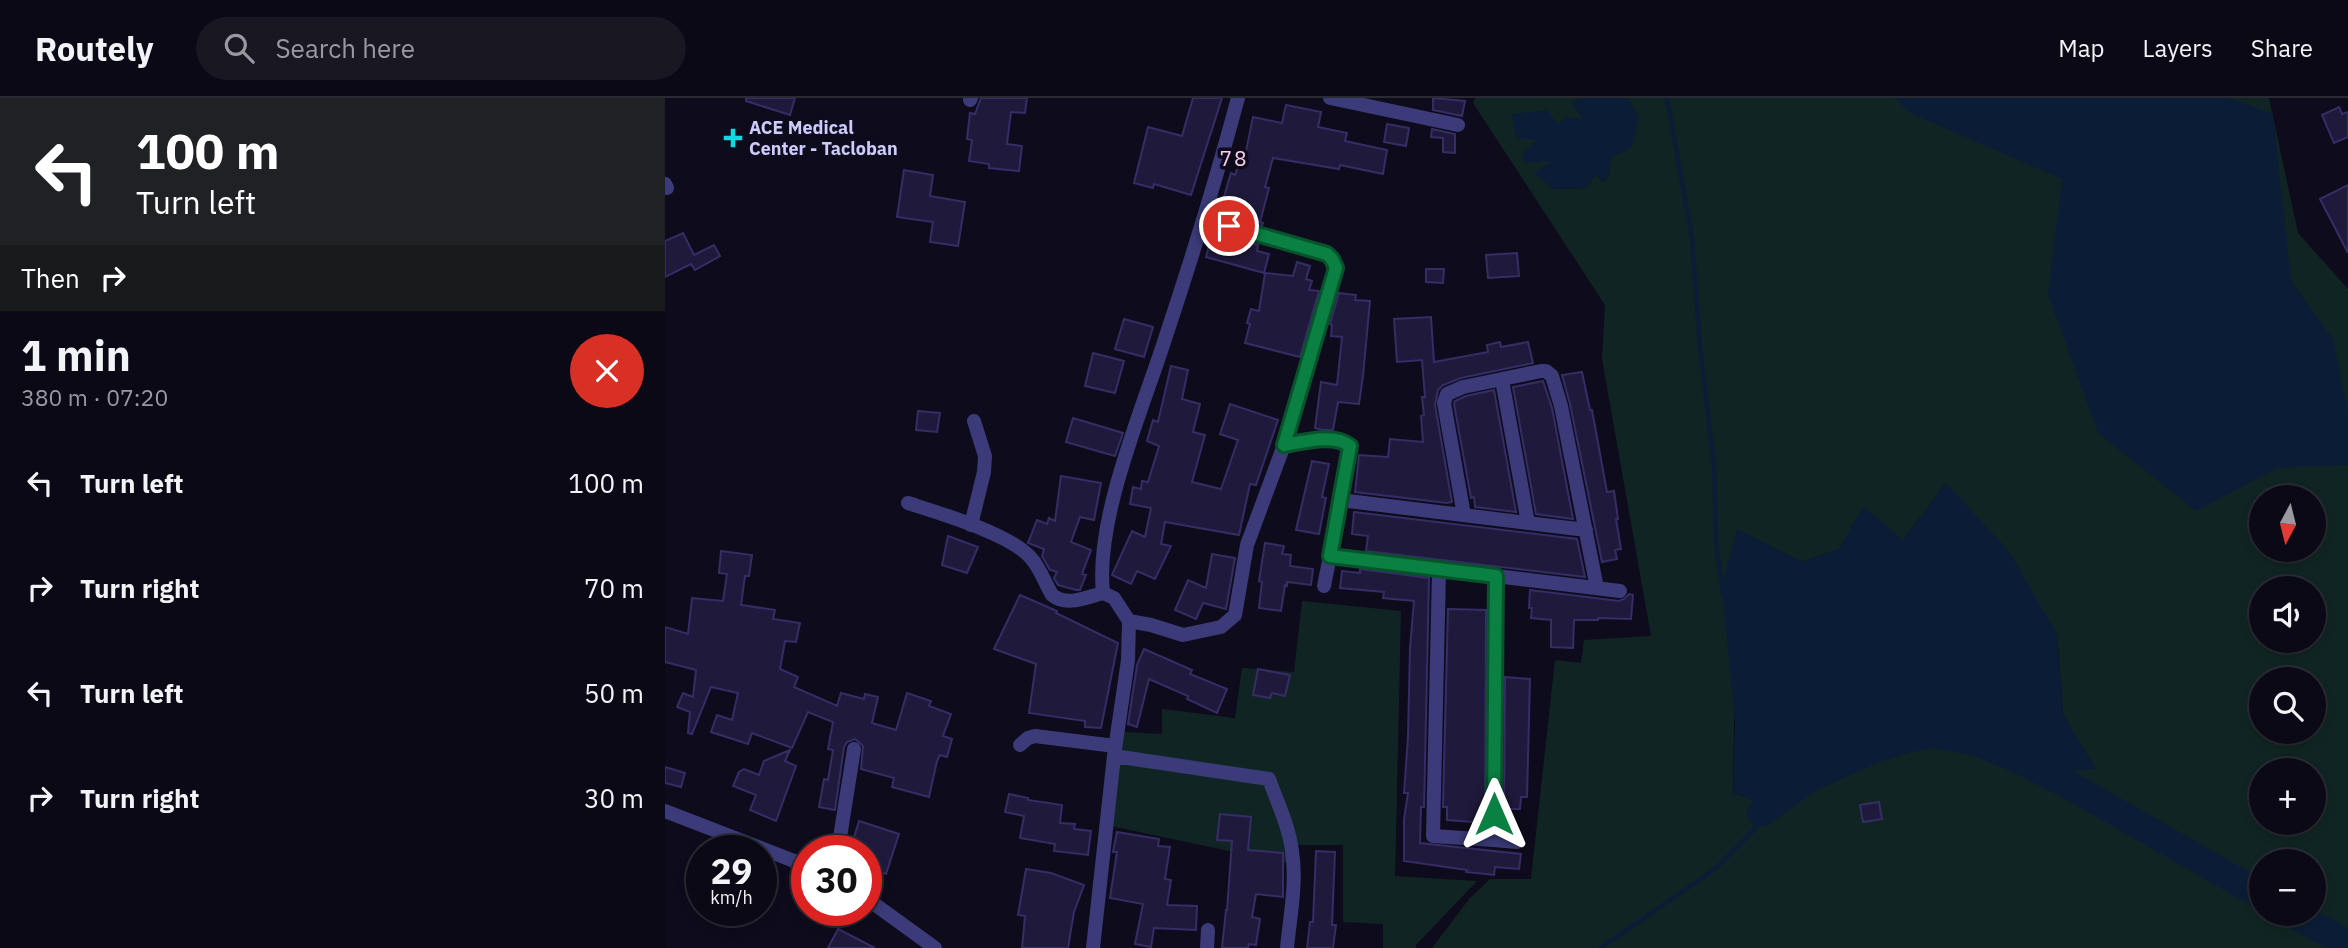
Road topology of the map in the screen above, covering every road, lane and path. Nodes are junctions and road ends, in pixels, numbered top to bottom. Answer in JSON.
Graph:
{"nodes":[{"id":1,"x":1238,"y":98,"type":"edge"},
{"id":2,"x":1331,"y":98,"type":"edge"},
{"id":3,"x":1458,"y":125,"type":"dead end"},
{"id":4,"x":1205,"y":220,"type":"junction"},
{"id":5,"x":1502,"y":380,"type":"junction"},
{"id":6,"x":974,"y":421,"type":"dead end"},
{"id":7,"x":1284,"y":445,"type":"junction"},
{"id":8,"x":1340,"y":500,"type":"junction"},
{"id":9,"x":908,"y":503,"type":"dead end"},
{"id":10,"x":1464,"y":515,"type":"junction"},
{"id":11,"x":1528,"y":523,"type":"junction"},
{"id":12,"x":971,"y":525,"type":"junction"},
{"id":13,"x":1586,"y":530,"type":"junction"},
{"id":14,"x":1330,"y":556,"type":"junction"},
{"id":15,"x":1439,"y":571,"type":"junction"},
{"id":16,"x":1496,"y":576,"type":"junction"},
{"id":17,"x":1324,"y":586,"type":"dead end"},
{"id":18,"x":1597,"y":588,"type":"junction"},
{"id":19,"x":1621,"y":591,"type":"dead end"},
{"id":20,"x":1103,"y":593,"type":"junction"},
{"id":21,"x":1129,"y":621,"type":"junction"},
{"id":22,"x":1020,"y":745,"type":"dead end"},
{"id":23,"x":855,"y":749,"type":"dead end"},
{"id":24,"x":1115,"y":751,"type":"junction"},
{"id":25,"x":665,"y":810,"type":"edge"},
{"id":26,"x":841,"y":835,"type":"edge"},
{"id":27,"x":1494,"y":840,"type":"junction"},
{"id":28,"x":1517,"y":842,"type":"dead end"},
{"id":29,"x":791,"y":860,"type":"edge"},
{"id":30,"x":882,"y":910,"type":"edge"},
{"id":31,"x":1208,"y":930,"type":"dead end"},
{"id":32,"x":935,"y":948,"type":"edge"},
{"id":33,"x":1093,"y":948,"type":"edge"},
{"id":34,"x":1207,"y":948,"type":"edge"},
{"id":35,"x":1287,"y":948,"type":"edge"}],
"edges":[{"from":1,"to":4,"type":"street"},
{"from":2,"to":3,"type":"street"},
{"from":4,"to":7,"type":"street"},
{"from":4,"to":20,"type":"street"},
{"from":5,"to":10,"type":"street"},
{"from":5,"to":11,"type":"street"},
{"from":5,"to":13,"type":"street"},
{"from":6,"to":12,"type":"street"},
{"from":7,"to":8,"type":"street"},
{"from":7,"to":21,"type":"street"},
{"from":8,"to":10,"type":"street"},
{"from":8,"to":14,"type":"street"},
{"from":9,"to":12,"type":"street"},
{"from":10,"to":11,"type":"street"},
{"from":11,"to":13,"type":"street"},
{"from":12,"to":20,"type":"street"},
{"from":13,"to":18,"type":"street"},
{"from":14,"to":15,"type":"street"},
{"from":14,"to":17,"type":"street"},
{"from":15,"to":16,"type":"street"},
{"from":15,"to":27,"type":"street"},
{"from":16,"to":18,"type":"street"},
{"from":16,"to":27,"type":"street"},
{"from":18,"to":19,"type":"street"},
{"from":20,"to":21,"type":"street"},
{"from":21,"to":24,"type":"street"},
{"from":22,"to":24,"type":"street"},
{"from":23,"to":26,"type":"street"},
{"from":24,"to":33,"type":"street"},
{"from":24,"to":35,"type":"street"},
{"from":25,"to":29,"type":"street"},
{"from":27,"to":28,"type":"street"},
{"from":30,"to":32,"type":"street"},
{"from":31,"to":34,"type":"street"}]}
